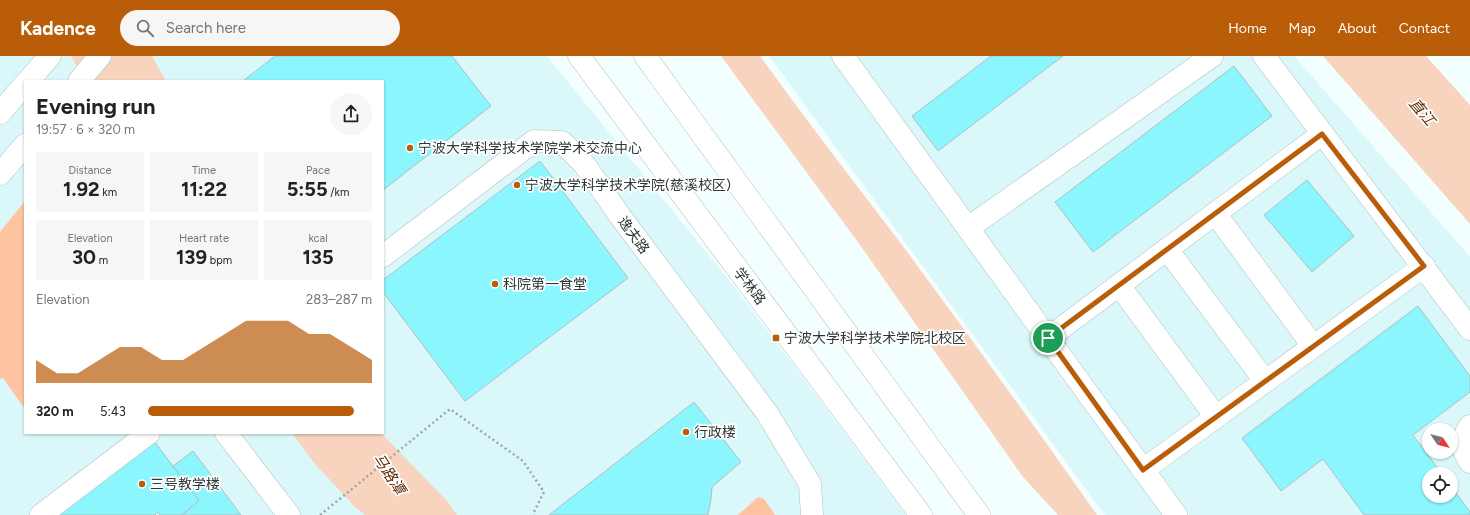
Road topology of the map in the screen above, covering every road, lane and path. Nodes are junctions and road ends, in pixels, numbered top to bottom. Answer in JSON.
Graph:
{"nodes":[{"id":1,"x":50,"y":56,"type":"edge"},
{"id":2,"x":100,"y":56,"type":"edge"},
{"id":3,"x":579,"y":56,"type":"edge"},
{"id":4,"x":645,"y":56,"type":"edge"},
{"id":5,"x":843,"y":56,"type":"edge"},
{"id":6,"x":1212,"y":56,"type":"edge"},
{"id":7,"x":1264,"y":56,"type":"edge"},
{"id":8,"x":80,"y":79,"type":"edge"},
{"id":9,"x":29,"y":80,"type":"edge"},
{"id":10,"x":24,"y":85,"type":"edge"},
{"id":11,"x":0,"y":113,"type":"edge"},
{"id":12,"x":1322,"y":134,"type":"junction"},
{"id":13,"x":24,"y":145,"type":"edge"},
{"id":14,"x":0,"y":174,"type":"edge"},
{"id":15,"x":1215,"y":213,"type":"junction"},
{"id":16,"x":968,"y":228,"type":"junction"},
{"id":17,"x":1167,"y":249,"type":"junction"},
{"id":18,"x":384,"y":255,"type":"edge"},
{"id":19,"x":1424,"y":266,"type":"junction"},
{"id":20,"x":1119,"y":285,"type":"junction"},
{"id":21,"x":1470,"y":329,"type":"edge"},
{"id":22,"x":1048,"y":338,"type":"junction"},
{"id":23,"x":1313,"y":346,"type":"junction"},
{"id":24,"x":1265,"y":381,"type":"junction"},
{"id":25,"x":1216,"y":417,"type":"junction"},
{"id":26,"x":1470,"y":426,"type":"edge"},
{"id":27,"x":148,"y":434,"type":"edge"},
{"id":28,"x":227,"y":434,"type":"edge"},
{"id":29,"x":1470,"y":462,"type":"edge"},
{"id":30,"x":1143,"y":470,"type":"junction"},
{"id":31,"x":41,"y":515,"type":"edge"},
{"id":32,"x":289,"y":515,"type":"edge"},
{"id":33,"x":320,"y":515,"type":"edge"},
{"id":34,"x":534,"y":515,"type":"edge"},
{"id":35,"x":812,"y":515,"type":"edge"},
{"id":36,"x":921,"y":515,"type":"edge"},
{"id":37,"x":980,"y":515,"type":"edge"},
{"id":38,"x":1176,"y":515,"type":"edge"}],
"edges":[{"from":1,"to":9,"type":"main road"},
{"from":2,"to":8,"type":"main road"},
{"from":3,"to":36,"type":"main road","name":"学林路"},
{"from":4,"to":37,"type":"main road"},
{"from":5,"to":16,"type":"main road"},
{"from":6,"to":16,"type":"main road"},
{"from":7,"to":12,"type":"main road"},
{"from":10,"to":11,"type":"main road"},
{"from":12,"to":15,"type":"main road"},
{"from":12,"to":19,"type":"main road"},
{"from":13,"to":14,"type":"main road"},
{"from":15,"to":17,"type":"main road"},
{"from":15,"to":23,"type":"main road"},
{"from":16,"to":22,"type":"main road"},
{"from":17,"to":20,"type":"main road"},
{"from":17,"to":24,"type":"main road"},
{"from":18,"to":35,"type":"main road","name":"逸夫路"},
{"from":19,"to":21,"type":"main road"},
{"from":19,"to":23,"type":"main road"},
{"from":20,"to":22,"type":"main road"},
{"from":20,"to":25,"type":"main road"},
{"from":22,"to":30,"type":"main road"},
{"from":23,"to":24,"type":"main road"},
{"from":24,"to":25,"type":"main road"},
{"from":25,"to":30,"type":"main road"},
{"from":26,"to":29,"type":"main road"},
{"from":27,"to":31,"type":"main road"},
{"from":28,"to":32,"type":"main road"},
{"from":30,"to":38,"type":"main road"},
{"from":33,"to":34,"type":"path"}]}
